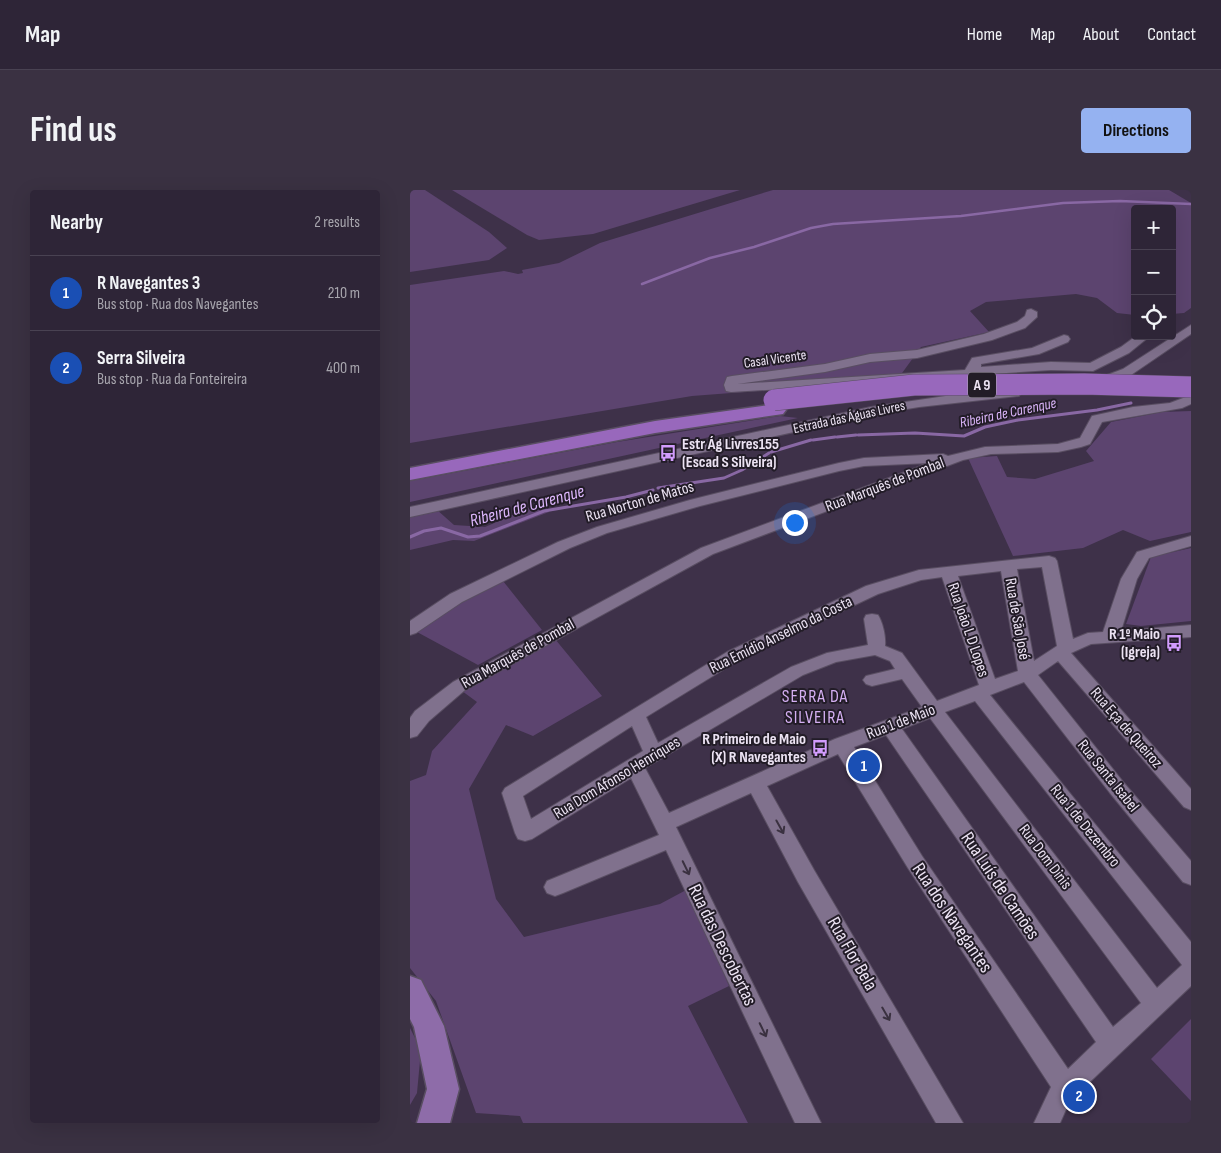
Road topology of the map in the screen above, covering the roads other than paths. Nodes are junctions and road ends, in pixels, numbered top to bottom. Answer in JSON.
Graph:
{"nodes":[{"id":1,"x":1031,"y":312,"type":"dead end"},
{"id":2,"x":1191,"y":329,"type":"edge"},
{"id":3,"x":1064,"y":339,"type":"dead end"},
{"id":4,"x":1139,"y":340,"type":"edge"},
{"id":5,"x":1079,"y":368,"type":"junction"},
{"id":6,"x":972,"y":371,"type":"junction"},
{"id":7,"x":1191,"y":387,"type":"edge"},
{"id":8,"x":1191,"y":398,"type":"edge"},
{"id":9,"x":944,"y":400,"type":"junction"},
{"id":10,"x":775,"y":405,"type":"junction"},
{"id":11,"x":958,"y":457,"type":"junction"},
{"id":12,"x":410,"y":463,"type":"edge"},
{"id":13,"x":410,"y":474,"type":"edge"},
{"id":14,"x":410,"y":512,"type":"edge"},
{"id":15,"x":1191,"y":541,"type":"edge"},
{"id":16,"x":1008,"y":565,"type":"junction"},
{"id":17,"x":948,"y":571,"type":"junction"},
{"id":18,"x":872,"y":619,"type":"dead end"},
{"id":19,"x":410,"y":629,"type":"edge"},
{"id":20,"x":1191,"y":631,"type":"edge"},
{"id":21,"x":1110,"y":637,"type":"junction"},
{"id":22,"x":876,"y":649,"type":"junction"},
{"id":23,"x":1063,"y":650,"type":"junction"},
{"id":24,"x":907,"y":672,"type":"junction"},
{"id":25,"x":1027,"y":674,"type":"junction"},
{"id":26,"x":872,"y":680,"type":"dead end"},
{"id":27,"x":984,"y":691,"type":"junction"},
{"id":28,"x":933,"y":709,"type":"junction"},
{"id":29,"x":636,"y":715,"type":"junction"},
{"id":30,"x":890,"y":726,"type":"junction"},
{"id":31,"x":410,"y":731,"type":"edge"},
{"id":32,"x":842,"y":744,"type":"junction"},
{"id":33,"x":654,"y":754,"type":"junction"},
{"id":34,"x":635,"y":767,"type":"junction"},
{"id":35,"x":756,"y":784,"type":"junction"},
{"id":36,"x":1191,"y":802,"type":"edge"},
{"id":37,"x":668,"y":832,"type":"junction"},
{"id":38,"x":526,"y":833,"type":"joint"},
{"id":39,"x":1191,"y":876,"type":"edge"},
{"id":40,"x":555,"y":887,"type":"dead end"},
{"id":41,"x":1191,"y":959,"type":"edge"},
{"id":42,"x":1191,"y":971,"type":"edge"},
{"id":43,"x":410,"y":989,"type":"edge"},
{"id":44,"x":1156,"y":1005,"type":"junction"},
{"id":45,"x":1111,"y":1044,"type":"junction"},
{"id":46,"x":1066,"y":1088,"type":"junction"},
{"id":47,"x":433,"y":1123,"type":"edge"},
{"id":48,"x":808,"y":1123,"type":"edge"},
{"id":49,"x":950,"y":1123,"type":"edge"},
{"id":50,"x":1047,"y":1123,"type":"edge"}],
"edges":[{"from":1,"to":6,"type":"street","name":"Casal Vicente"},
{"from":2,"to":9,"type":"street","name":"Estrada das Águas Livres"},
{"from":3,"to":6,"type":"street","name":"Casal Vicente"},
{"from":4,"to":5,"type":"street","name":"Casal Vicente"},
{"from":5,"to":6,"type":"street","name":"Casal Vicente"},
{"from":5,"to":9,"type":"street"},
{"from":7,"to":10,"type":"highway","number":"A 9","bridge":true},
{"from":8,"to":10,"type":"highway","number":"A 9"},
{"from":8,"to":11,"type":"street","name":"Rua Marquês de Pombal"},
{"from":9,"to":14,"type":"street","name":"Estrada das Águas Livres"},
{"from":10,"to":12,"type":"highway","number":"A 9"},
{"from":10,"to":13,"type":"highway","number":"A 9"},
{"from":11,"to":19,"type":"street","name":"Rua Norton de Matos"},
{"from":11,"to":31,"type":"street","name":"Rua Marquês de Pombal"},
{"from":15,"to":21,"type":"street"},
{"from":16,"to":17,"type":"street","name":"Rua Emídio Anselmo da Costa"},
{"from":16,"to":23,"type":"street","name":"Rua Emídio Anselmo da Costa"},
{"from":16,"to":25,"type":"street","name":"Rua de São José"},
{"from":17,"to":27,"type":"street","name":"Rua João L D Lopes"},
{"from":17,"to":29,"type":"street","name":"Rua Emídio Anselmo da Costa"},
{"from":18,"to":22,"type":"street"},
{"from":20,"to":21,"type":"street","name":"Rua 1 de Maio"},
{"from":21,"to":23,"type":"street","name":"Rua 1 de Maio"},
{"from":22,"to":24,"type":"street"},
{"from":22,"to":33,"type":"street","name":"Rua Dom Afonso Henriques"},
{"from":23,"to":25,"type":"street","name":"Rua 1 de Maio"},
{"from":23,"to":36,"type":"street","name":"Rua Eça de Queiroz"},
{"from":24,"to":26,"type":"street"},
{"from":24,"to":28,"type":"street"},
{"from":25,"to":27,"type":"street","name":"Rua 1 de Maio"},
{"from":25,"to":39,"type":"street","name":"Rua Santa Isabel"},
{"from":27,"to":28,"type":"street","name":"Rua 1 de Maio"},
{"from":27,"to":41,"type":"street","name":"Rua 1 de Dezembro"},
{"from":28,"to":30,"type":"street","name":"Rua 1 de Maio"},
{"from":28,"to":44,"type":"street","name":"Rua Dom Dinis"},
{"from":29,"to":33,"type":"street"},
{"from":29,"to":38,"type":"street","name":"Rua Emídio Anselmo da Costa"},
{"from":30,"to":32,"type":"street","name":"Rua 1 de Maio"},
{"from":30,"to":45,"type":"street","name":"Rua Luís de Camões"},
{"from":32,"to":35,"type":"street","name":"Rua 1 de Maio"},
{"from":32,"to":46,"type":"street","name":"Rua dos Navegantes"},
{"from":33,"to":34,"type":"street","name":"Rua Dom Afonso Henriques"},
{"from":34,"to":37,"type":"street","name":"Rua das Descobertas"},
{"from":34,"to":38,"type":"street","name":"Rua Dom Afonso Henriques"},
{"from":35,"to":37,"type":"street","name":"Rua 1 de Maio"},
{"from":35,"to":49,"type":"street","name":"Rua Flor Bela","one_way":true},
{"from":37,"to":40,"type":"street","name":"Rua 1 de Maio"},
{"from":37,"to":48,"type":"street","name":"Rua das Descobertas","one_way":true},
{"from":42,"to":44,"type":"street"},
{"from":43,"to":47,"type":"main road"},
{"from":44,"to":45,"type":"street"},
{"from":45,"to":46,"type":"street"},
{"from":46,"to":50,"type":"street"}]}
